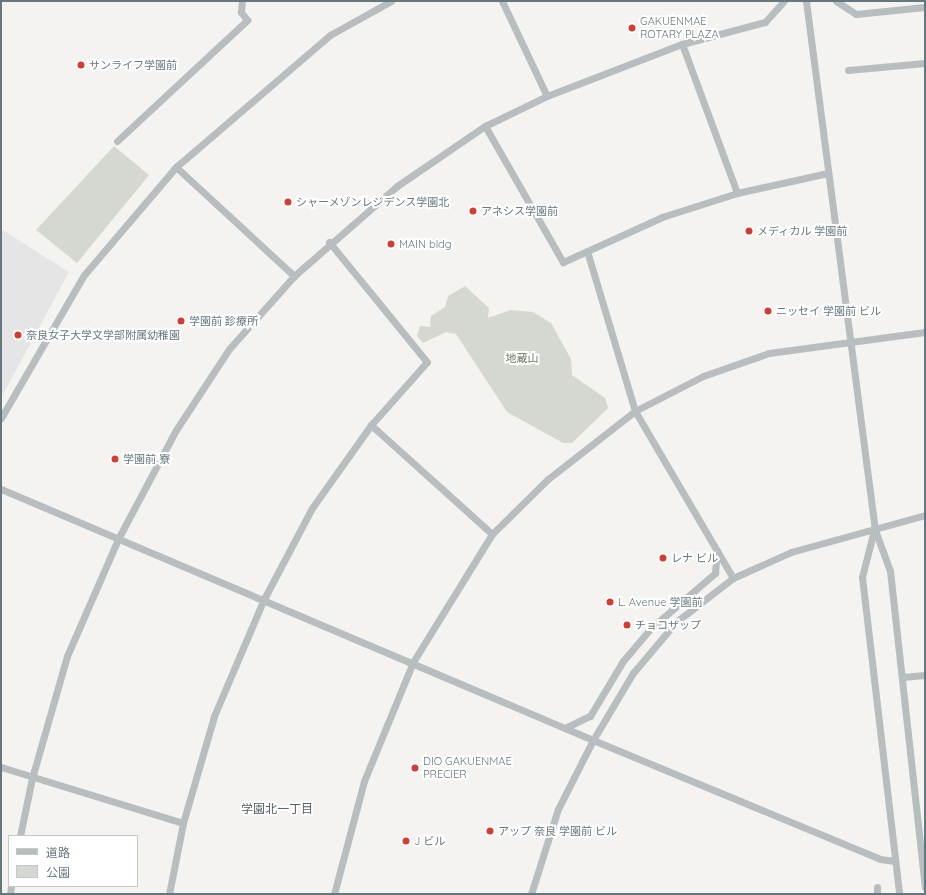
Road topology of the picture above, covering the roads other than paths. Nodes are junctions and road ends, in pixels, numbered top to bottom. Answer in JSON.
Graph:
{"nodes":[{"id":1,"x":242,"y":1,"type":"edge"},
{"id":2,"x":391,"y":1,"type":"edge"},
{"id":3,"x":502,"y":1,"type":"edge"},
{"id":4,"x":784,"y":1,"type":"edge"},
{"id":5,"x":806,"y":1,"type":"edge"},
{"id":6,"x":836,"y":1,"type":"edge"},
{"id":7,"x":925,"y":6,"type":"edge"},
{"id":8,"x":682,"y":44,"type":"junction"},
{"id":9,"x":925,"y":63,"type":"edge"},
{"id":10,"x":848,"y":70,"type":"dead end"},
{"id":11,"x":547,"y":96,"type":"junction"},
{"id":12,"x":485,"y":126,"type":"junction"},
{"id":13,"x":117,"y":141,"type":"dead end"},
{"id":14,"x":176,"y":167,"type":"junction"},
{"id":15,"x":828,"y":173,"type":"junction"},
{"id":16,"x":737,"y":193,"type":"junction"},
{"id":17,"x":329,"y":242,"type":"junction"},
{"id":18,"x":587,"y":251,"type":"junction"},
{"id":19,"x":294,"y":276,"type":"junction"},
{"id":20,"x":925,"y":332,"type":"edge"},
{"id":21,"x":852,"y":342,"type":"junction"},
{"id":22,"x":635,"y":411,"type":"junction"},
{"id":23,"x":1,"y":418,"type":"edge"},
{"id":24,"x":371,"y":425,"type":"junction"},
{"id":25,"x":1,"y":489,"type":"edge"},
{"id":26,"x":925,"y":515,"type":"edge"},
{"id":27,"x":874,"y":530,"type":"junction"},
{"id":28,"x":492,"y":534,"type":"junction"},
{"id":29,"x":118,"y":539,"type":"junction"},
{"id":30,"x":717,"y":550,"type":"junction"},
{"id":31,"x":733,"y":578,"type":"junction"},
{"id":32,"x":264,"y":598,"type":"junction"},
{"id":33,"x":413,"y":662,"type":"junction"},
{"id":34,"x":925,"y":675,"type":"edge"},
{"id":35,"x":902,"y":678,"type":"junction"},
{"id":36,"x":565,"y":728,"type":"junction"},
{"id":37,"x":593,"y":740,"type":"junction"},
{"id":38,"x":1,"y":767,"type":"edge"},
{"id":39,"x":32,"y":778,"type":"junction"},
{"id":40,"x":182,"y":824,"type":"junction"},
{"id":41,"x":20,"y":835,"type":"edge"},
{"id":42,"x":895,"y":861,"type":"junction"},
{"id":43,"x":924,"y":863,"type":"edge"},
{"id":44,"x":925,"y":887,"type":"edge"},
{"id":45,"x":169,"y":894,"type":"edge"},
{"id":46,"x":334,"y":894,"type":"edge"},
{"id":47,"x":531,"y":894,"type":"edge"},
{"id":48,"x":899,"y":894,"type":"edge"}],
"edges":[{"from":1,"to":13,"type":"street"},
{"from":2,"to":14,"type":"street"},
{"from":3,"to":11,"type":"street"},
{"from":4,"to":8,"type":"street"},
{"from":5,"to":15,"type":"street"},
{"from":6,"to":7,"type":"street"},
{"from":8,"to":11,"type":"street"},
{"from":8,"to":16,"type":"street"},
{"from":9,"to":10,"type":"street"},
{"from":11,"to":12,"type":"street"},
{"from":12,"to":17,"type":"street"},
{"from":12,"to":18,"type":"street"},
{"from":14,"to":19,"type":"street"},
{"from":14,"to":23,"type":"street"},
{"from":15,"to":16,"type":"street"},
{"from":15,"to":21,"type":"street"},
{"from":16,"to":18,"type":"street"},
{"from":17,"to":19,"type":"street"},
{"from":17,"to":24,"type":"street"},
{"from":18,"to":22,"type":"street"},
{"from":19,"to":29,"type":"street"},
{"from":20,"to":21,"type":"street"},
{"from":21,"to":22,"type":"street"},
{"from":21,"to":27,"type":"street"},
{"from":22,"to":28,"type":"street"},
{"from":22,"to":30,"type":"street"},
{"from":24,"to":28,"type":"street"},
{"from":24,"to":32,"type":"street"},
{"from":25,"to":29,"type":"street"},
{"from":26,"to":27,"type":"street"},
{"from":27,"to":31,"type":"street"},
{"from":27,"to":35,"type":"street"},
{"from":27,"to":42,"type":"street"},
{"from":28,"to":33,"type":"street"},
{"from":29,"to":32,"type":"street"},
{"from":29,"to":39,"type":"street"},
{"from":30,"to":31,"type":"street"},
{"from":30,"to":36,"type":"street"},
{"from":31,"to":37,"type":"street"},
{"from":32,"to":33,"type":"street"},
{"from":32,"to":40,"type":"street"},
{"from":33,"to":36,"type":"street"},
{"from":33,"to":46,"type":"street"},
{"from":34,"to":35,"type":"street"},
{"from":35,"to":43,"type":"street"},
{"from":36,"to":37,"type":"street"},
{"from":37,"to":42,"type":"street"},
{"from":37,"to":47,"type":"street"},
{"from":38,"to":39,"type":"street"},
{"from":39,"to":40,"type":"street"},
{"from":39,"to":41,"type":"street"},
{"from":40,"to":45,"type":"street"},
{"from":42,"to":48,"type":"street"},
{"from":43,"to":44,"type":"street"}]}
